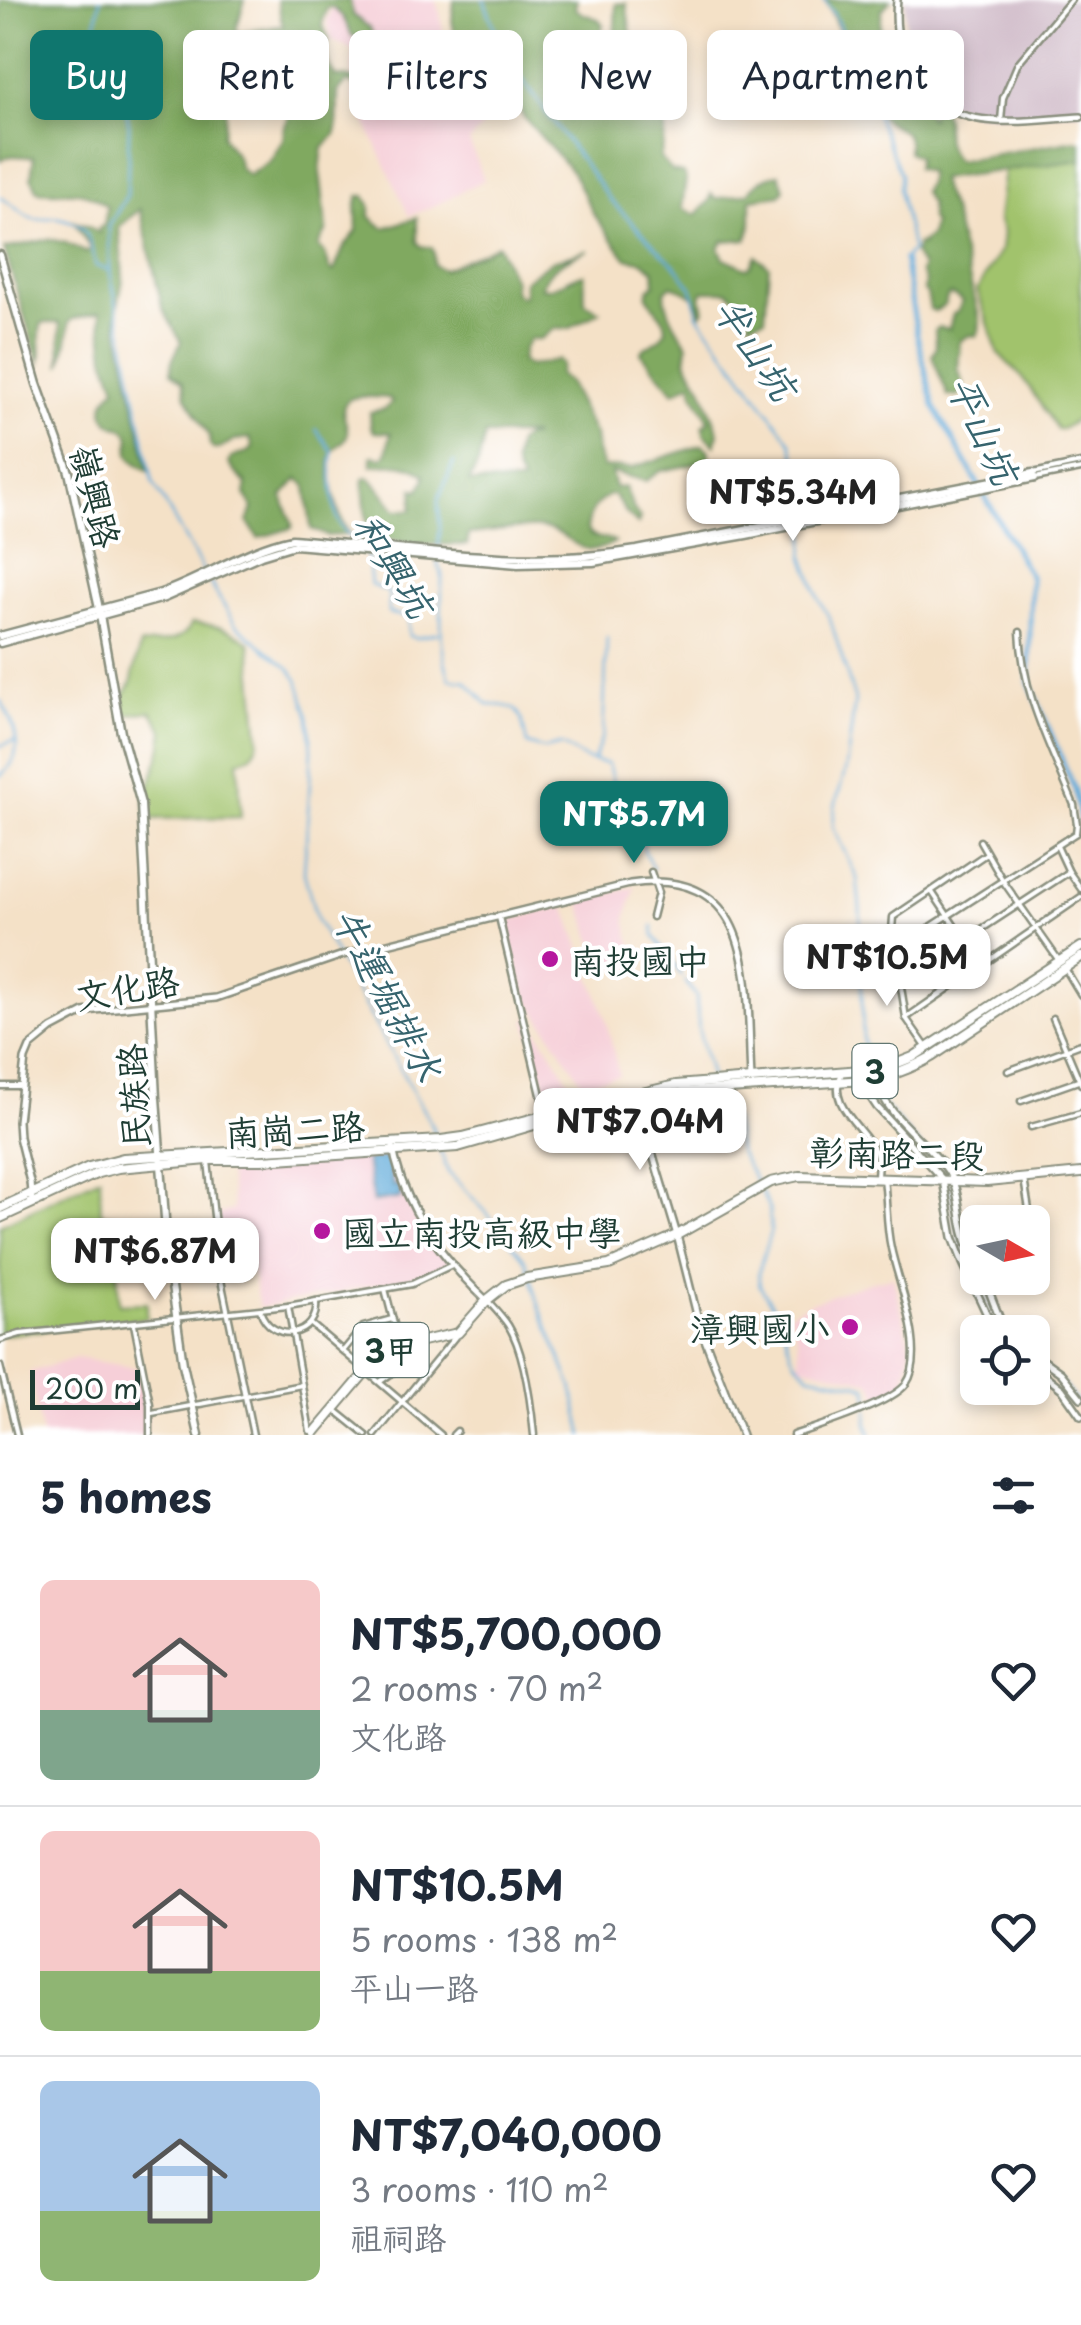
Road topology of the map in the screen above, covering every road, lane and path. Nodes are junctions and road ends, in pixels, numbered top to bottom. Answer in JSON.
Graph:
{"nodes":[{"id":1,"x":897,"y":0,"type":"edge"},
{"id":2,"x":1071,"y":0,"type":"edge"},
{"id":3,"x":1081,"y":118,"type":"edge"},
{"id":4,"x":1001,"y":121,"type":"junction"},
{"id":5,"x":0,"y":255,"type":"edge"},
{"id":6,"x":1081,"y":466,"type":"edge"},
{"id":7,"x":1034,"y":476,"type":"joint"},
{"id":8,"x":99,"y":613,"type":"junction"},
{"id":9,"x":1020,"y":632,"type":"dead end"},
{"id":10,"x":3,"y":639,"type":"edge"},
{"id":11,"x":127,"y":754,"type":"joint"},
{"id":12,"x":980,"y":841,"type":"dead end"},
{"id":13,"x":1057,"y":846,"type":"junction"},
{"id":14,"x":986,"y":854,"type":"junction"},
{"id":15,"x":651,"y":872,"type":"dead end"},
{"id":16,"x":1068,"y":872,"type":"junction"},
{"id":17,"x":1003,"y":881,"type":"junction"},
{"id":18,"x":654,"y":882,"type":"junction"},
{"id":19,"x":1081,"y":889,"type":"edge"},
{"id":20,"x":932,"y":892,"type":"junction"},
{"id":21,"x":1081,"y":896,"type":"edge"},
{"id":22,"x":1019,"y":904,"type":"junction"},
{"id":23,"x":499,"y":917,"type":"junction"},
{"id":24,"x":950,"y":917,"type":"junction"},
{"id":25,"x":652,"y":918,"type":"dead end"},
{"id":26,"x":1036,"y":927,"type":"junction"},
{"id":27,"x":966,"y":942,"type":"junction"},
{"id":28,"x":1081,"y":947,"type":"edge"},
{"id":29,"x":895,"y":950,"type":"junction"},
{"id":30,"x":835,"y":956,"type":"dead end"},
{"id":31,"x":1081,"y":957,"type":"edge"},
{"id":32,"x":1062,"y":964,"type":"junction"},
{"id":33,"x":982,"y":966,"type":"junction"},
{"id":34,"x":900,"y":983,"type":"junction"},
{"id":35,"x":1081,"y":995,"type":"edge"},
{"id":36,"x":152,"y":1005,"type":"junction"},
{"id":37,"x":906,"y":1018,"type":"junction"},
{"id":38,"x":1053,"y":1018,"type":"dead end"},
{"id":39,"x":1081,"y":1044,"type":"edge"},
{"id":40,"x":928,"y":1048,"type":"junction"},
{"id":41,"x":1066,"y":1049,"type":"junction"},
{"id":42,"x":1008,"y":1071,"type":"dead end"},
{"id":43,"x":870,"y":1075,"type":"junction"},
{"id":44,"x":840,"y":1077,"type":"junction"},
{"id":45,"x":1080,"y":1081,"type":"edge"},
{"id":46,"x":751,"y":1083,"type":"junction"},
{"id":47,"x":0,"y":1086,"type":"edge"},
{"id":48,"x":22,"y":1086,"type":"junction"},
{"id":49,"x":636,"y":1098,"type":"junction"},
{"id":50,"x":1021,"y":1100,"type":"dead end"},
{"id":51,"x":1081,"y":1113,"type":"edge"},
{"id":52,"x":547,"y":1118,"type":"junction"},
{"id":53,"x":1030,"y":1127,"type":"dead end"},
{"id":54,"x":393,"y":1146,"type":"junction"},
{"id":55,"x":207,"y":1156,"type":"junction"},
{"id":56,"x":160,"y":1159,"type":"junction"},
{"id":57,"x":1081,"y":1173,"type":"edge"},
{"id":58,"x":880,"y":1178,"type":"junction"},
{"id":59,"x":1024,"y":1179,"type":"junction"},
{"id":60,"x":949,"y":1181,"type":"junction"},
{"id":61,"x":31,"y":1198,"type":"junction"},
{"id":62,"x":1028,"y":1205,"type":"edge"},
{"id":63,"x":0,"y":1208,"type":"edge"},
{"id":64,"x":0,"y":1218,"type":"edge"},
{"id":65,"x":960,"y":1221,"type":"edge"},
{"id":66,"x":677,"y":1235,"type":"junction"},
{"id":67,"x":452,"y":1264,"type":"junction"},
{"id":68,"x":384,"y":1290,"type":"junction"},
{"id":69,"x":487,"y":1300,"type":"junction"},
{"id":70,"x":316,"y":1301,"type":"junction"},
{"id":71,"x":288,"y":1306,"type":"junction"},
{"id":72,"x":260,"y":1310,"type":"junction"},
{"id":73,"x":228,"y":1312,"type":"junction"},
{"id":74,"x":987,"y":1315,"type":"edge"},
{"id":75,"x":176,"y":1319,"type":"junction"},
{"id":76,"x":392,"y":1319,"type":"junction"},
{"id":77,"x":134,"y":1324,"type":"junction"},
{"id":78,"x":310,"y":1324,"type":"junction"},
{"id":79,"x":293,"y":1332,"type":"junction"},
{"id":80,"x":458,"y":1333,"type":"junction"},
{"id":81,"x":0,"y":1340,"type":"edge"},
{"id":82,"x":400,"y":1346,"type":"junction"},
{"id":83,"x":343,"y":1351,"type":"junction"},
{"id":84,"x":414,"y":1356,"type":"dead end"},
{"id":85,"x":1050,"y":1365,"type":"edge"},
{"id":86,"x":0,"y":1366,"type":"edge"},
{"id":87,"x":367,"y":1370,"type":"junction"},
{"id":88,"x":1050,"y":1380,"type":"edge"},
{"id":89,"x":380,"y":1381,"type":"junction"},
{"id":90,"x":302,"y":1385,"type":"junction"},
{"id":91,"x":245,"y":1396,"type":"junction"},
{"id":92,"x":1081,"y":1398,"type":"edge"},
{"id":93,"x":403,"y":1401,"type":"junction"},
{"id":94,"x":192,"y":1404,"type":"junction"},
{"id":95,"x":334,"y":1409,"type":"junction"},
{"id":96,"x":152,"y":1413,"type":"junction"},
{"id":97,"x":1081,"y":1416,"type":"edge"},
{"id":98,"x":312,"y":1433,"type":"edge"},
{"id":99,"x":17,"y":1435,"type":"edge"},
{"id":100,"x":150,"y":1435,"type":"edge"},
{"id":101,"x":198,"y":1435,"type":"edge"},
{"id":102,"x":253,"y":1435,"type":"edge"},
{"id":103,"x":366,"y":1435,"type":"edge"},
{"id":104,"x":376,"y":1435,"type":"edge"},
{"id":105,"x":441,"y":1435,"type":"edge"},
{"id":106,"x":534,"y":1435,"type":"edge"},
{"id":107,"x":742,"y":1435,"type":"edge"},
{"id":108,"x":793,"y":1435,"type":"edge"}],
"edges":[{"from":1,"to":4,"type":"street"},
{"from":2,"to":4,"type":"street"},
{"from":3,"to":4,"type":"street"},
{"from":5,"to":8,"type":"main road","name":"嶺興路"},
{"from":6,"to":7,"type":"street"},
{"from":7,"to":8,"type":"main road"},
{"from":8,"to":10,"type":"main road"},
{"from":8,"to":11,"type":"main road","name":"嶺興路"},
{"from":9,"to":13,"type":"street"},
{"from":11,"to":36,"type":"main road","name":"民族路"},
{"from":12,"to":14,"type":"street"},
{"from":13,"to":16,"type":"street"},
{"from":13,"to":17,"type":"street"},
{"from":14,"to":17,"type":"street"},
{"from":14,"to":20,"type":"street"},
{"from":15,"to":18,"type":"street"},
{"from":16,"to":19,"type":"street"},
{"from":16,"to":22,"type":"street"},
{"from":17,"to":22,"type":"street"},
{"from":17,"to":24,"type":"street"},
{"from":18,"to":23,"type":"street"},
{"from":18,"to":25,"type":"street"},
{"from":18,"to":46,"type":"street"},
{"from":20,"to":24,"type":"street"},
{"from":20,"to":29,"type":"street"},
{"from":21,"to":26,"type":"street"},
{"from":22,"to":26,"type":"street"},
{"from":22,"to":27,"type":"street"},
{"from":23,"to":36,"type":"street","name":"文化路"},
{"from":23,"to":52,"type":"street"},
{"from":24,"to":27,"type":"street"},
{"from":24,"to":29,"type":"street"},
{"from":26,"to":32,"type":"street"},
{"from":26,"to":33,"type":"street"},
{"from":27,"to":33,"type":"street"},
{"from":27,"to":34,"type":"street"},
{"from":28,"to":32,"type":"main road","name":"南崗二路","number":"3"},
{"from":29,"to":30,"type":"street"},
{"from":29,"to":34,"type":"street"},
{"from":31,"to":32,"type":"main road","name":"南崗二路","number":"3"},
{"from":32,"to":35,"type":"street"},
{"from":32,"to":40,"type":"main road","name":"南崗二路","number":"3"},
{"from":32,"to":43,"type":"main road","name":"南崗二路","number":"3"},
{"from":33,"to":37,"type":"street"},
{"from":34,"to":37,"type":"street"},
{"from":36,"to":48,"type":"street","name":"文化路"},
{"from":36,"to":56,"type":"main road","name":"民族路"},
{"from":37,"to":40,"type":"street"},
{"from":38,"to":41,"type":"street"},
{"from":39,"to":41,"type":"street"},
{"from":40,"to":43,"type":"main road","name":"南崗二路","number":"3"},
{"from":41,"to":42,"type":"street"},
{"from":41,"to":45,"type":"street"},
{"from":43,"to":44,"type":"main road","name":"南崗二路","number":"3"},
{"from":43,"to":60,"type":"street"},
{"from":43,"to":60,"type":"street"},
{"from":44,"to":46,"type":"main road","name":"南崗二路","number":"3"},
{"from":44,"to":58,"type":"street"},
{"from":45,"to":50,"type":"street"},
{"from":46,"to":49,"type":"main road","name":"南崗二路","number":"3"},
{"from":47,"to":48,"type":"street"},
{"from":48,"to":61,"type":"street","name":"文化路"},
{"from":49,"to":52,"type":"main road","name":"南崗二路","number":"3"},
{"from":49,"to":66,"type":"street"},
{"from":51,"to":53,"type":"street"},
{"from":52,"to":54,"type":"main road","name":"南崗二路","number":"3"},
{"from":54,"to":55,"type":"main road","name":"南崗二路","number":"3"},
{"from":54,"to":67,"type":"street"},
{"from":55,"to":56,"type":"main road","name":"南崗二路","number":"3"},
{"from":55,"to":73,"type":"street"},
{"from":56,"to":61,"type":"main road","number":"3"},
{"from":56,"to":75,"type":"main road","name":"民族路"},
{"from":57,"to":59,"type":"main road","name":"彰南路二段","number":"3甲"},
{"from":58,"to":60,"type":"main road","name":"彰南路二段","number":"3甲"},
{"from":58,"to":66,"type":"main road","name":"彰南路二段","number":"3甲"},
{"from":58,"to":108,"type":"street"},
{"from":59,"to":60,"type":"main road","name":"彰南路二段","number":"3甲"},
{"from":59,"to":62,"type":"street"},
{"from":60,"to":65,"type":"street"},
{"from":60,"to":74,"type":"street"},
{"from":61,"to":63,"type":"main road","number":"3"},
{"from":61,"to":64,"type":"main road","number":"3"},
{"from":66,"to":69,"type":"main road","name":"彰南路二段","number":"3甲"},
{"from":66,"to":107,"type":"street"},
{"from":67,"to":68,"type":"street"},
{"from":67,"to":69,"type":"street"},
{"from":68,"to":70,"type":"street"},
{"from":68,"to":76,"type":"street"},
{"from":69,"to":80,"type":"main road","name":"彰南路二段","number":"3甲"},
{"from":69,"to":106,"type":"street"},
{"from":70,"to":71,"type":"street"},
{"from":70,"to":78,"type":"street"},
{"from":71,"to":72,"type":"street"},
{"from":71,"to":79,"type":"street"},
{"from":72,"to":73,"type":"street"},
{"from":72,"to":79,"type":"street"},
{"from":73,"to":75,"type":"street"},
{"from":73,"to":91,"type":"street"},
{"from":75,"to":77,"type":"street"},
{"from":75,"to":94,"type":"main road","name":"民族路"},
{"from":76,"to":82,"type":"street"},
{"from":76,"to":83,"type":"street"},
{"from":77,"to":81,"type":"street"},
{"from":77,"to":96,"type":"street"},
{"from":78,"to":79,"type":"street"},
{"from":78,"to":83,"type":"street"},
{"from":79,"to":90,"type":"street"},
{"from":80,"to":82,"type":"main road","number":"3甲"},
{"from":80,"to":93,"type":"street"},
{"from":82,"to":87,"type":"main road","number":"3甲"},
{"from":83,"to":87,"type":"street"},
{"from":84,"to":89,"type":"street"},
{"from":85,"to":92,"type":"street"},
{"from":86,"to":99,"type":"street"},
{"from":87,"to":89,"type":"street"},
{"from":87,"to":95,"type":"main road","number":"3甲"},
{"from":88,"to":97,"type":"street"},
{"from":89,"to":93,"type":"street"},
{"from":90,"to":91,"type":"street"},
{"from":90,"to":98,"type":"street"},
{"from":91,"to":94,"type":"street"},
{"from":91,"to":102,"type":"street"},
{"from":93,"to":104,"type":"street"},
{"from":93,"to":105,"type":"street"},
{"from":94,"to":96,"type":"street"},
{"from":94,"to":101,"type":"main road","name":"民族路"},
{"from":95,"to":98,"type":"main road","number":"3甲"},
{"from":95,"to":103,"type":"street"},
{"from":96,"to":100,"type":"street"}]}
